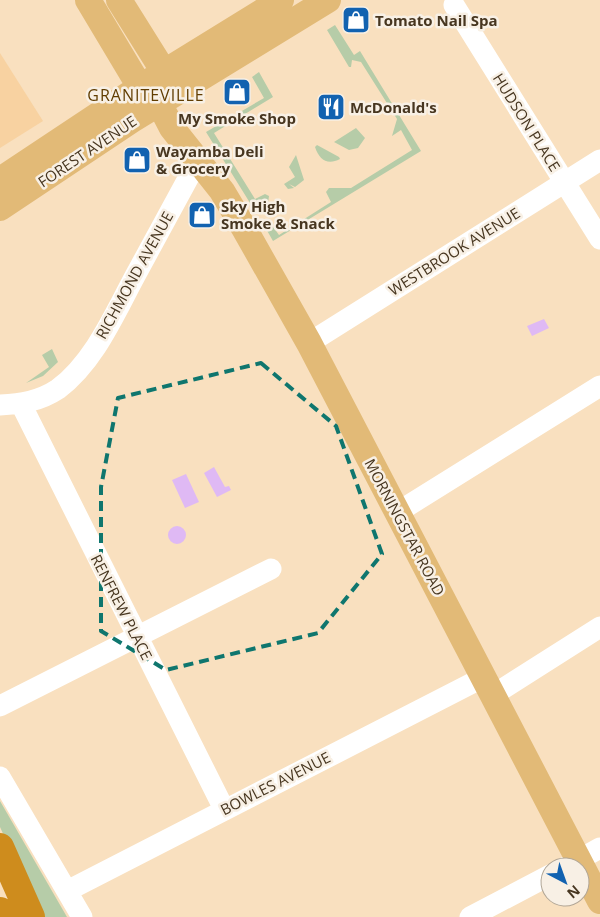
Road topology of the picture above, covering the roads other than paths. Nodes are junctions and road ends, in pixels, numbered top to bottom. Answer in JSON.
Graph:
{"nodes":[{"id":1,"x":88,"y":0,"type":"edge"},
{"id":2,"x":119,"y":0,"type":"edge"},
{"id":3,"x":281,"y":0,"type":"edge"},
{"id":4,"x":328,"y":0,"type":"edge"},
{"id":5,"x":454,"y":5,"type":"dead end"},
{"id":6,"x":164,"y":72,"type":"junction"},
{"id":7,"x":140,"y":87,"type":"junction"},
{"id":8,"x":160,"y":103,"type":"junction"},
{"id":9,"x":600,"y":160,"type":"edge"},
{"id":10,"x":197,"y":162,"type":"junction"},
{"id":11,"x":0,"y":180,"type":"edge"},
{"id":12,"x":564,"y":182,"type":"junction"},
{"id":13,"x":0,"y":208,"type":"edge"},
{"id":14,"x":600,"y":240,"type":"edge"},
{"id":15,"x":309,"y":343,"type":"junction"},
{"id":16,"x":600,"y":386,"type":"edge"},
{"id":17,"x":21,"y":404,"type":"junction"},
{"id":18,"x":0,"y":405,"type":"edge"},
{"id":19,"x":398,"y":512,"type":"junction"},
{"id":20,"x":272,"y":569,"type":"dead end"},
{"id":21,"x":600,"y":627,"type":"edge"},
{"id":22,"x":136,"y":637,"type":"junction"},
{"id":23,"x":488,"y":686,"type":"junction"},
{"id":24,"x":0,"y":706,"type":"edge"},
{"id":25,"x":0,"y":777,"type":"edge"},
{"id":26,"x":224,"y":809,"type":"junction"},
{"id":27,"x":0,"y":847,"type":"edge"},
{"id":28,"x":581,"y":857,"type":"edge"},
{"id":29,"x":590,"y":877,"type":"edge"},
{"id":30,"x":540,"y":881,"type":"edge"},
{"id":31,"x":67,"y":891,"type":"junction"},
{"id":32,"x":600,"y":900,"type":"edge"},
{"id":33,"x":0,"y":910,"type":"edge"},
{"id":34,"x":4,"y":917,"type":"edge"},
{"id":35,"x":31,"y":917,"type":"edge"},
{"id":36,"x":82,"y":917,"type":"edge"},
{"id":37,"x":470,"y":917,"type":"edge"}],
"edges":[{"from":1,"to":7,"type":"main road"},
{"from":2,"to":6,"type":"main road"},
{"from":3,"to":6,"type":"main road","name":"FOREST AVENUE"},
{"from":4,"to":8,"type":"main road","name":"FOREST AVENUE"},
{"from":5,"to":12,"type":"street","name":"HUDSON PLACE"},
{"from":6,"to":7,"type":"main road","name":"FOREST AVENUE"},
{"from":6,"to":8,"type":"main road"},
{"from":7,"to":8,"type":"main road"},
{"from":7,"to":11,"type":"main road","name":"FOREST AVENUE"},
{"from":8,"to":10,"type":"main road"},
{"from":8,"to":13,"type":"main road","name":"FOREST AVENUE"},
{"from":9,"to":12,"type":"street","name":"WESTBROOK AVENUE"},
{"from":10,"to":15,"type":"main road","name":"MORNINGSTAR ROAD"},
{"from":10,"to":17,"type":"street","name":"RICHMOND AVENUE"},
{"from":12,"to":14,"type":"street","name":"HUDSON PLACE"},
{"from":12,"to":15,"type":"street","name":"WESTBROOK AVENUE"},
{"from":15,"to":19,"type":"main road","name":"MORNINGSTAR ROAD"},
{"from":16,"to":19,"type":"street"},
{"from":17,"to":18,"type":"street","name":"RICHMOND AVENUE"},
{"from":17,"to":22,"type":"street","name":"RENFREW PLACE"},
{"from":19,"to":23,"type":"main road","name":"MORNINGSTAR ROAD"},
{"from":20,"to":22,"type":"street"},
{"from":21,"to":23,"type":"street","name":"BOWLES AVENUE"},
{"from":22,"to":24,"type":"street"},
{"from":22,"to":26,"type":"street","name":"RENFREW PLACE"},
{"from":23,"to":26,"type":"street","name":"BOWLES AVENUE"},
{"from":23,"to":28,"type":"main road","name":"MORNINGSTAR ROAD"},
{"from":25,"to":31,"type":"street"},
{"from":26,"to":31,"type":"street","name":"BOWLES AVENUE"},
{"from":27,"to":35,"type":"highway"},
{"from":29,"to":32,"type":"main road","name":"MORNINGSTAR ROAD"},
{"from":30,"to":37,"type":"street"},
{"from":31,"to":36,"type":"street"},
{"from":33,"to":34,"type":"highway"}]}
